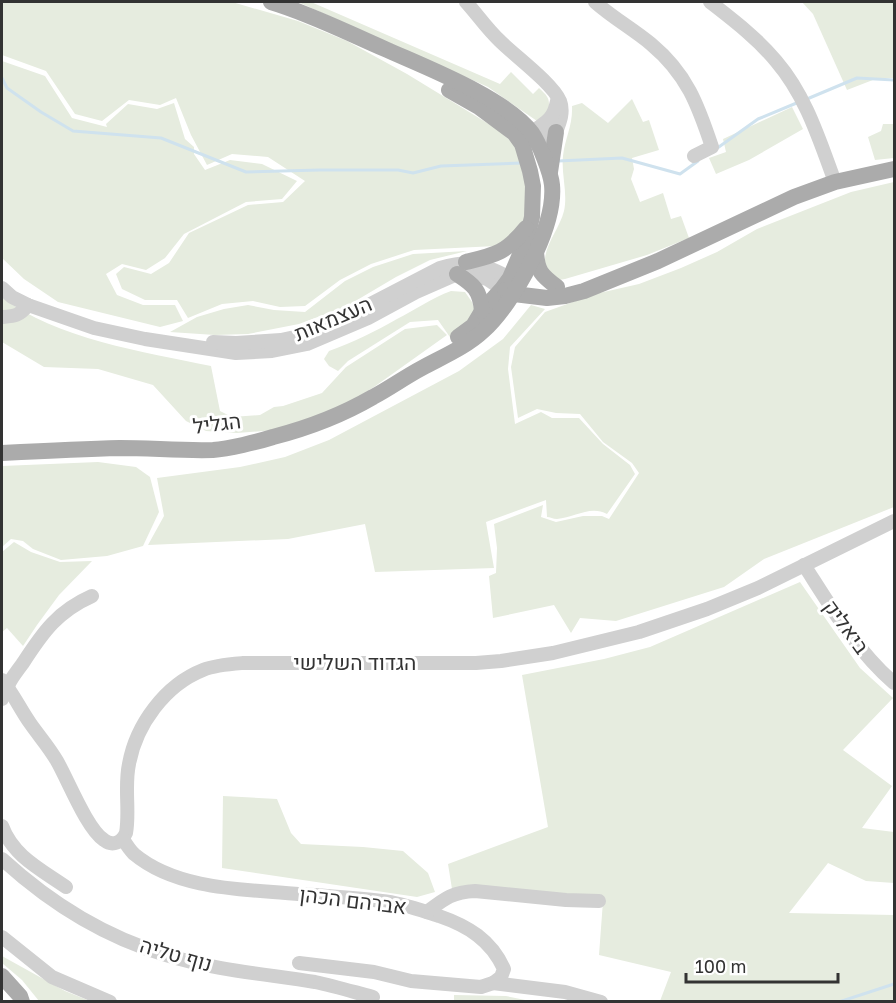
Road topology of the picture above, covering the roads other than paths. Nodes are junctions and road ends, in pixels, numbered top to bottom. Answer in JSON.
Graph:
{"nodes":[{"id":1,"x":271,"y":2,"type":"edge"},
{"id":2,"x":466,"y":2,"type":"edge"},
{"id":3,"x":596,"y":2,"type":"edge"},
{"id":4,"x":710,"y":2,"type":"edge"},
{"id":5,"x":558,"y":97,"type":"junction"},
{"id":6,"x":556,"y":132,"type":"junction"},
{"id":7,"x":530,"y":140,"type":"junction"},
{"id":8,"x":694,"y":156,"type":"dead end"},
{"id":9,"x":894,"y":169,"type":"edge"},
{"id":10,"x":550,"y":172,"type":"junction"},
{"id":11,"x":834,"y":182,"type":"junction"},
{"id":12,"x":531,"y":223,"type":"junction"},
{"id":13,"x":536,"y":250,"type":"junction"},
{"id":14,"x":461,"y":268,"type":"junction"},
{"id":15,"x":602,"y":283,"type":"junction"},
{"id":16,"x":511,"y":286,"type":"junction"},
{"id":17,"x":557,"y":287,"type":"junction"},
{"id":18,"x":2,"y":288,"type":"edge"},
{"id":19,"x":28,"y":305,"type":"junction"},
{"id":20,"x":482,"y":311,"type":"junction"},
{"id":21,"x":2,"y":318,"type":"edge"},
{"id":22,"x":421,"y":368,"type":"junction"},
{"id":23,"x":2,"y":453,"type":"edge"},
{"id":24,"x":894,"y":521,"type":"edge"},
{"id":25,"x":804,"y":565,"type":"junction"},
{"id":26,"x":92,"y":596,"type":"dead end"},
{"id":27,"x":894,"y":683,"type":"edge"},
{"id":28,"x":3,"y":688,"type":"edge"},
{"id":29,"x":2,"y":826,"type":"edge"},
{"id":30,"x":123,"y":839,"type":"junction"},
{"id":31,"x":2,"y":859,"type":"edge"},
{"id":32,"x":66,"y":887,"type":"dead end"},
{"id":33,"x":599,"y":901,"type":"dead end"},
{"id":34,"x":427,"y":912,"type":"junction"},
{"id":35,"x":2,"y":937,"type":"edge"},
{"id":36,"x":299,"y":963,"type":"dead end"},
{"id":37,"x":2,"y":976,"type":"edge"},
{"id":38,"x":493,"y":983,"type":"junction"},
{"id":39,"x":2,"y":990,"type":"edge"},
{"id":40,"x":368,"y":998,"type":"edge"},
{"id":41,"x":12,"y":1002,"type":"edge"},
{"id":42,"x":22,"y":1002,"type":"edge"},
{"id":43,"x":110,"y":1002,"type":"edge"},
{"id":44,"x":601,"y":1002,"type":"edge"}],
"edges":[{"from":1,"to":7,"type":"main road"},
{"from":2,"to":5,"type":"street"},
{"from":3,"to":8,"type":"street"},
{"from":4,"to":11,"type":"street"},
{"from":5,"to":6,"type":"street"},
{"from":5,"to":7,"type":"street"},
{"from":6,"to":7,"type":"street"},
{"from":6,"to":10,"type":"main road"},
{"from":7,"to":10,"type":"main road"},
{"from":7,"to":12,"type":"main road"},
{"from":9,"to":11,"type":"main road"},
{"from":10,"to":13,"type":"main road"},
{"from":11,"to":15,"type":"main road"},
{"from":12,"to":14,"type":"main road"},
{"from":12,"to":16,"type":"main road"},
{"from":13,"to":16,"type":"main road"},
{"from":13,"to":17,"type":"main road"},
{"from":14,"to":16,"type":"street","name":"העצמאות"},
{"from":14,"to":19,"type":"street","name":"העצמאות"},
{"from":14,"to":20,"type":"main road"},
{"from":15,"to":16,"type":"main road"},
{"from":15,"to":17,"type":"main road"},
{"from":16,"to":17,"type":"main road"},
{"from":16,"to":20,"type":"main road","name":"הגליל"},
{"from":16,"to":22,"type":"main road","name":"הגליל"},
{"from":18,"to":19,"type":"street","name":"העצמאות"},
{"from":19,"to":21,"type":"street"},
{"from":20,"to":22,"type":"main road","name":"הגליל"},
{"from":22,"to":23,"type":"main road","name":"הגליל"},
{"from":24,"to":25,"type":"street","name":"הגדוד השלישי"},
{"from":25,"to":27,"type":"street","name":"ביאליק"},
{"from":25,"to":30,"type":"street","name":"הגדוד השלישי"},
{"from":26,"to":28,"type":"street"},
{"from":28,"to":30,"type":"street"},
{"from":29,"to":32,"type":"street"},
{"from":30,"to":34,"type":"street","name":"אברהם הכהן"},
{"from":31,"to":40,"type":"street","name":"נוף טליה"},
{"from":33,"to":34,"type":"street"},
{"from":34,"to":38,"type":"street","name":"אברהם הכהן"},
{"from":35,"to":43,"type":"street"},
{"from":36,"to":38,"type":"street"},
{"from":37,"to":42,"type":"main road"},
{"from":38,"to":44,"type":"street"},
{"from":39,"to":41,"type":"main road"}]}
